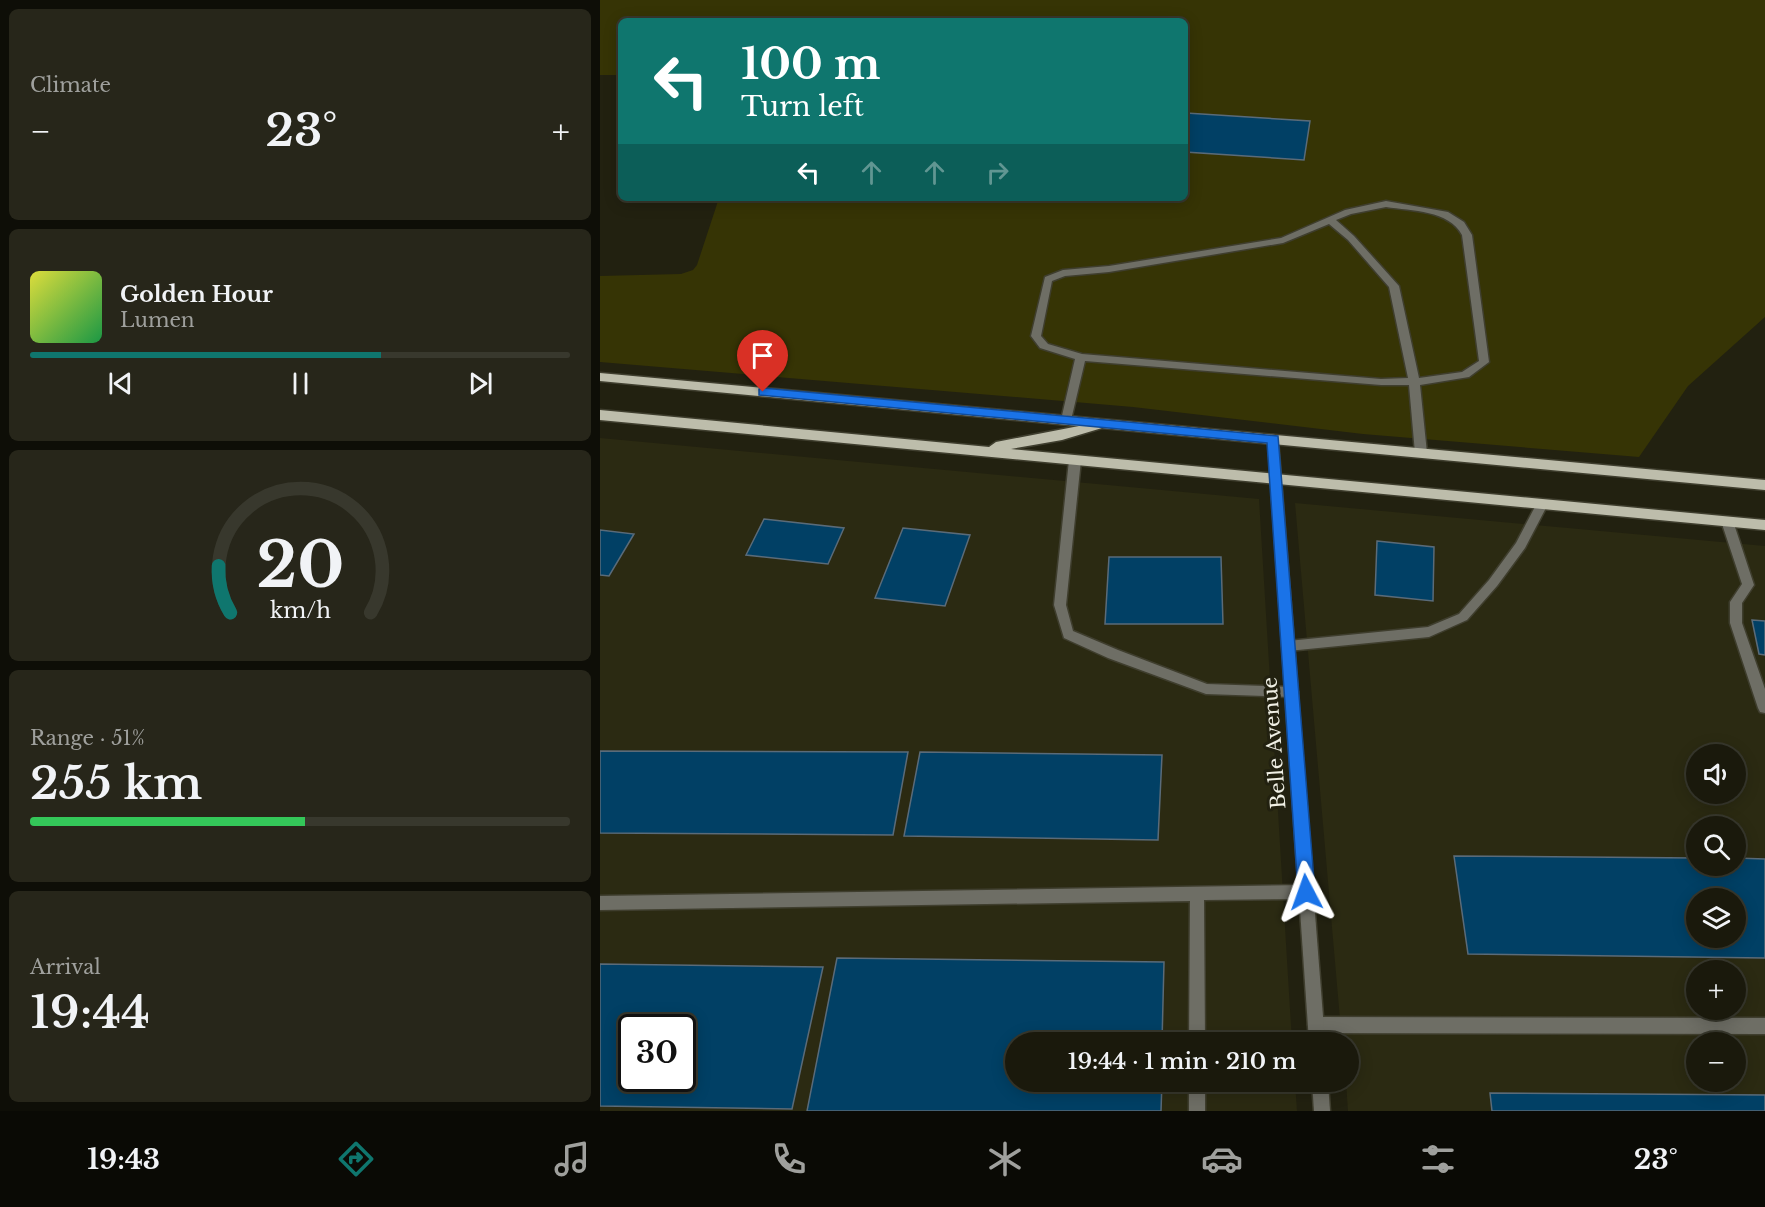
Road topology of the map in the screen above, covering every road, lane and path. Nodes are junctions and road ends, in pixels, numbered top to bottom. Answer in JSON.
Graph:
{"nodes":[{"id":1,"x":1330,"y":220,"type":"junction"},
{"id":2,"x":1081,"y":357,"type":"junction"},
{"id":3,"x":600,"y":377,"type":"edge"},
{"id":4,"x":1414,"y":381,"type":"junction"},
{"id":5,"x":600,"y":415,"type":"edge"},
{"id":6,"x":1066,"y":420,"type":"junction"},
{"id":7,"x":1105,"y":424,"type":"junction"},
{"id":8,"x":1273,"y":440,"type":"junction"},
{"id":9,"x":978,"y":451,"type":"junction"},
{"id":10,"x":1422,"y":453,"type":"junction"},
{"id":11,"x":1074,"y":460,"type":"junction"},
{"id":12,"x":1275,"y":478,"type":"junction"},
{"id":13,"x":1765,"y":485,"type":"edge"},
{"id":14,"x":1542,"y":504,"type":"junction"},
{"id":15,"x":1726,"y":522,"type":"junction"},
{"id":16,"x":1765,"y":525,"type":"edge"},
{"id":17,"x":1288,"y":646,"type":"junction"},
{"id":18,"x":1291,"y":692,"type":"junction"},
{"id":19,"x":1765,"y":708,"type":"edge"},
{"id":20,"x":1306,"y":892,"type":"junction"},
{"id":21,"x":1197,"y":894,"type":"junction"},
{"id":22,"x":600,"y":903,"type":"edge"},
{"id":23,"x":1316,"y":1025,"type":"junction"},
{"id":24,"x":1765,"y":1026,"type":"edge"},
{"id":25,"x":1197,"y":1032,"type":"edge"},
{"id":26,"x":1316,"y":1032,"type":"edge"},
{"id":27,"x":1197,"y":1092,"type":"edge"},
{"id":28,"x":1321,"y":1092,"type":"edge"},
{"id":29,"x":1197,"y":1111,"type":"edge"},
{"id":30,"x":1322,"y":1111,"type":"edge"}],
"edges":[{"from":1,"to":2,"type":"street"},
{"from":1,"to":4,"type":"street"},
{"from":1,"to":4,"type":"street"},
{"from":2,"to":4,"type":"street"},
{"from":2,"to":6,"type":"street"},
{"from":3,"to":6,"type":"main road"},
{"from":4,"to":10,"type":"street"},
{"from":5,"to":9,"type":"main road"},
{"from":6,"to":7,"type":"main road"},
{"from":7,"to":8,"type":"main road"},
{"from":7,"to":9,"type":"main road"},
{"from":8,"to":10,"type":"main road"},
{"from":8,"to":12,"type":"street","name":"Belle Avenue"},
{"from":9,"to":11,"type":"main road"},
{"from":10,"to":13,"type":"main road"},
{"from":11,"to":12,"type":"main road"},
{"from":11,"to":18,"type":"street"},
{"from":12,"to":14,"type":"main road"},
{"from":12,"to":17,"type":"street","name":"Belle Avenue"},
{"from":14,"to":15,"type":"main road"},
{"from":14,"to":17,"type":"street"},
{"from":15,"to":16,"type":"main road"},
{"from":15,"to":19,"type":"street"},
{"from":17,"to":18,"type":"street","name":"Belle Avenue"},
{"from":18,"to":20,"type":"street","name":"Belle Avenue"},
{"from":20,"to":21,"type":"street"},
{"from":20,"to":23,"type":"street","name":"Belle Avenue"},
{"from":21,"to":22,"type":"street"},
{"from":21,"to":25,"type":"street"},
{"from":23,"to":24,"type":"street"},
{"from":23,"to":26,"type":"street","name":"Belle Avenue"},
{"from":27,"to":29,"type":"street"},
{"from":28,"to":30,"type":"street"}]}
